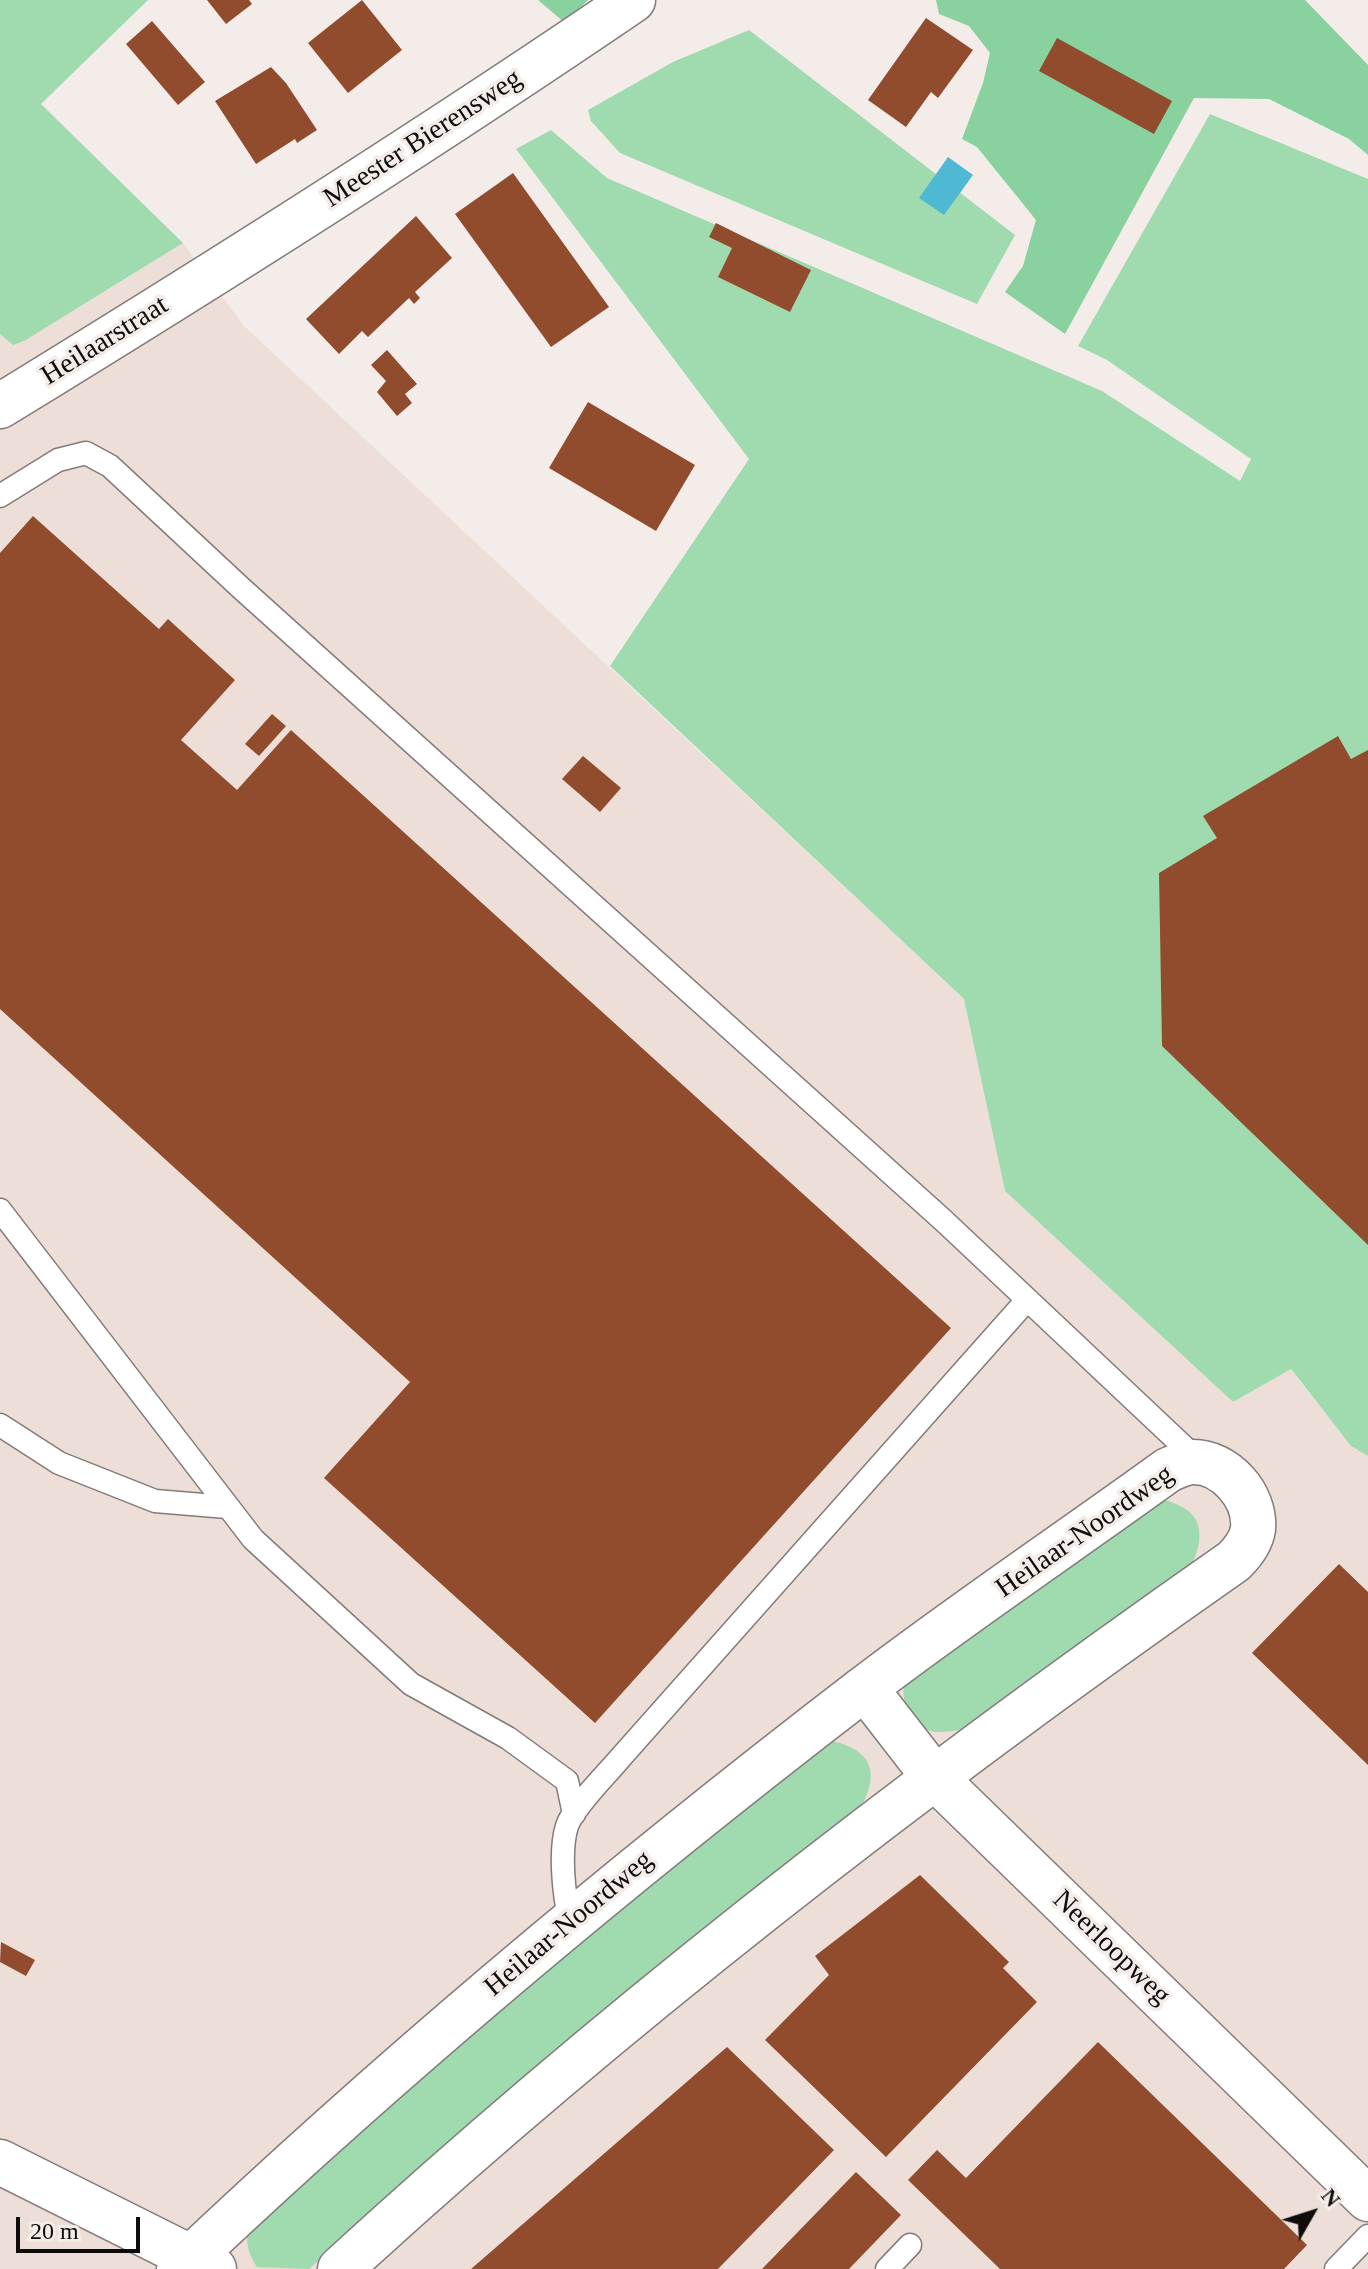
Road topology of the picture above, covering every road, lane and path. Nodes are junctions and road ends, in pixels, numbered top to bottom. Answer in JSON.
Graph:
{"nodes":[{"id":1,"x":633,"y":0,"type":"edge"},
{"id":2,"x":210,"y":276,"type":"joint"},
{"id":3,"x":1,"y":404,"type":"edge"},
{"id":4,"x":0,"y":496,"type":"edge"},
{"id":5,"x":0,"y":1210,"type":"edge"},
{"id":6,"x":1027,"y":1300,"type":"junction"},
{"id":7,"x":0,"y":1425,"type":"edge"},
{"id":8,"x":1202,"y":1464,"type":"junction"},
{"id":9,"x":227,"y":1507,"type":"junction"},
{"id":10,"x":865,"y":1688,"type":"junction"},
{"id":11,"x":934,"y":1777,"type":"junction"},
{"id":12,"x":574,"y":1814,"type":"junction"},
{"id":13,"x":570,"y":1921,"type":"junction"},
{"id":14,"x":0,"y":2162,"type":"edge"},
{"id":15,"x":1368,"y":2199,"type":"edge"},
{"id":16,"x":1368,"y":2236,"type":"edge"},
{"id":17,"x":910,"y":2245,"type":"dead end"},
{"id":18,"x":195,"y":2265,"type":"edge"},
{"id":19,"x":340,"y":2269,"type":"edge"},
{"id":20,"x":887,"y":2269,"type":"edge"},
{"id":21,"x":1336,"y":2269,"type":"edge"}],
"edges":[{"from":1,"to":2,"type":"street","name":"Meester Bierensweg"},
{"from":2,"to":3,"type":"street","name":"Heilaarstraat"},
{"from":4,"to":6,"type":"lane"},
{"from":5,"to":9,"type":"lane"},
{"from":6,"to":8,"type":"lane"},
{"from":6,"to":12,"type":"lane"},
{"from":7,"to":9,"type":"lane"},
{"from":8,"to":10,"type":"street","name":"Heilaar-Noordweg"},
{"from":8,"to":11,"type":"street","name":"Heilaar-Noordweg"},
{"from":9,"to":12,"type":"lane"},
{"from":10,"to":11,"type":"street","name":"Neerloopweg"},
{"from":10,"to":13,"type":"street","name":"Heilaar-Noordweg"},
{"from":11,"to":15,"type":"street","name":"Neerloopweg"},
{"from":11,"to":19,"type":"street","name":"Heilaar-Noordweg"},
{"from":12,"to":13,"type":"lane"},
{"from":13,"to":18,"type":"street","name":"Heilaar-Noordweg"},
{"from":14,"to":18,"type":"street"},
{"from":16,"to":21,"type":"lane"},
{"from":17,"to":20,"type":"lane"}]}
